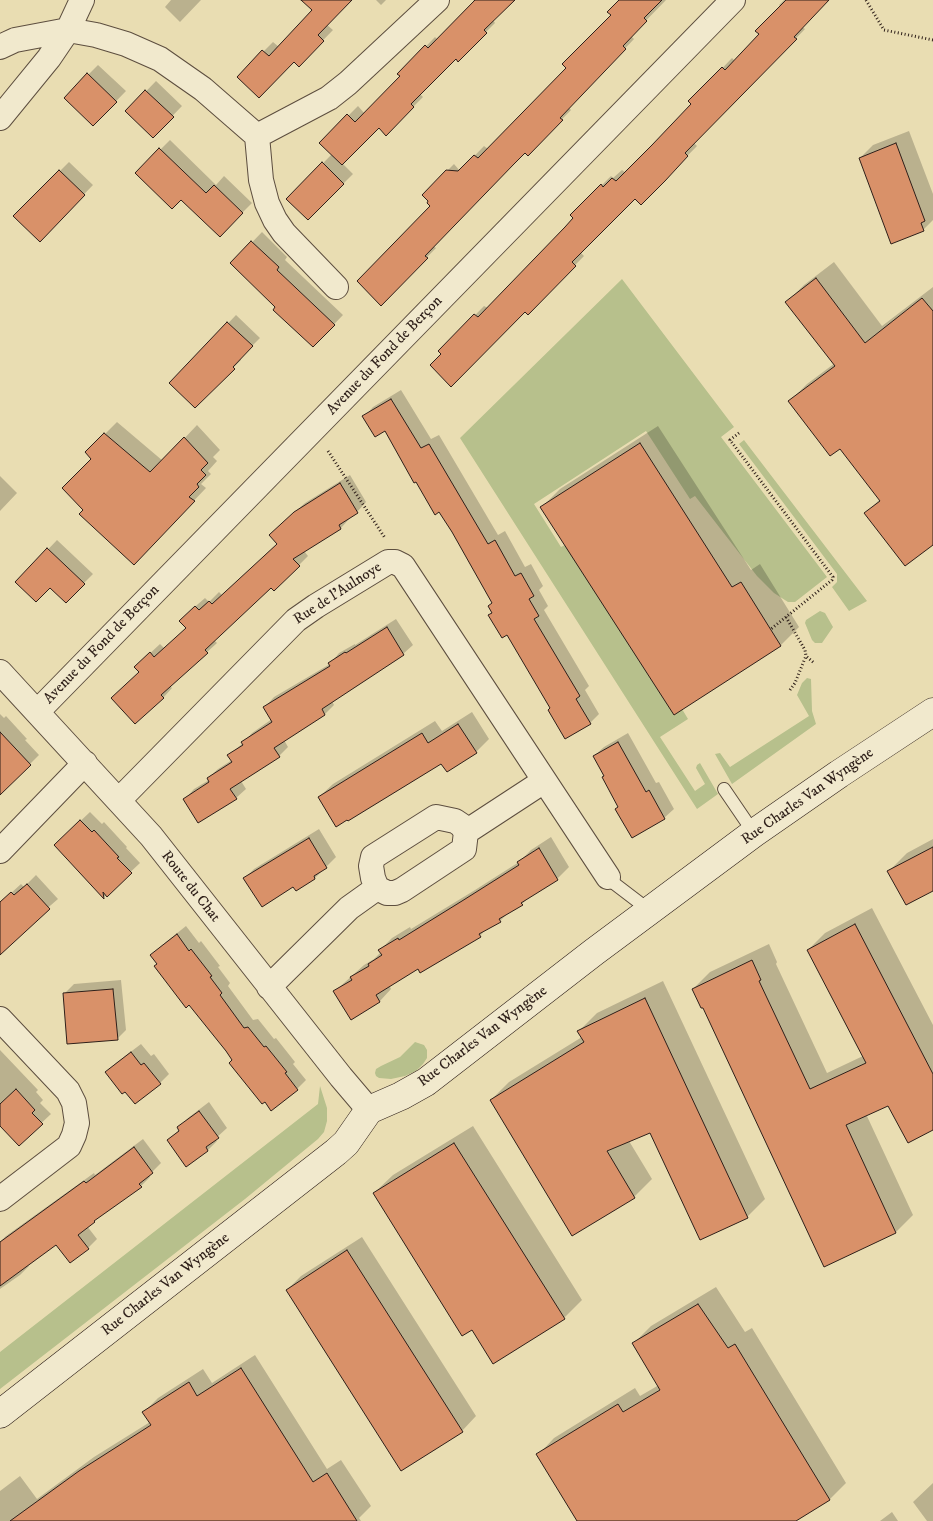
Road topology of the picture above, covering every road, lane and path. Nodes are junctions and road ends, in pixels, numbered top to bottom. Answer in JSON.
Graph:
{"nodes":[{"id":1,"x":82,"y":0,"type":"edge"},
{"id":2,"x":437,"y":0,"type":"edge"},
{"id":3,"x":733,"y":0,"type":"edge"},
{"id":4,"x":866,"y":0,"type":"edge"},
{"id":5,"x":68,"y":30,"type":"junction"},
{"id":6,"x":933,"y":40,"type":"edge"},
{"id":7,"x":0,"y":47,"type":"edge"},
{"id":8,"x":0,"y":118,"type":"edge"},
{"id":9,"x":257,"y":136,"type":"junction"},
{"id":10,"x":336,"y":287,"type":"dead end"},
{"id":11,"x":313,"y":429,"type":"junction"},
{"id":12,"x":739,"y":433,"type":"dead end"},
{"id":13,"x":403,"y":566,"type":"junction"},
{"id":14,"x":786,"y":617,"type":"junction"},
{"id":15,"x":771,"y":630,"type":"dead end"},
{"id":16,"x":806,"y":656,"type":"junction"},
{"id":17,"x":814,"y":663,"type":"dead end"},
{"id":18,"x":0,"y":672,"type":"edge"},
{"id":19,"x":790,"y":690,"type":"dead end"},
{"id":20,"x":37,"y":712,"type":"junction"},
{"id":21,"x":933,"y":712,"type":"edge"},
{"id":22,"x":85,"y":764,"type":"junction"},
{"id":23,"x":544,"y":781,"type":"junction"},
{"id":24,"x":724,"y":789,"type":"dead end"},
{"id":25,"x":119,"y":800,"type":"junction"},
{"id":26,"x":466,"y":832,"type":"junction"},
{"id":27,"x":754,"y":834,"type":"junction"},
{"id":28,"x":0,"y":851,"type":"edge"},
{"id":29,"x":608,"y":877,"type":"joint"},
{"id":30,"x":377,"y":888,"type":"junction"},
{"id":31,"x":649,"y":910,"type":"junction"},
{"id":32,"x":269,"y":987,"type":"junction"},
{"id":33,"x":0,"y":1019,"type":"edge"},
{"id":34,"x":370,"y":1110,"type":"junction"},
{"id":35,"x":0,"y":1199,"type":"edge"},
{"id":36,"x":0,"y":1414,"type":"edge"}],
"edges":[{"from":1,"to":5,"type":"street"},
{"from":2,"to":9,"type":"street"},
{"from":3,"to":11,"type":"street","name":"Avenue du Fond de Berçon"},
{"from":4,"to":6,"type":"path"},
{"from":5,"to":7,"type":"street"},
{"from":5,"to":8,"type":"street"},
{"from":5,"to":9,"type":"street"},
{"from":9,"to":10,"type":"street"},
{"from":11,"to":13,"type":"path"},
{"from":11,"to":20,"type":"street","name":"Avenue du Fond de Berçon"},
{"from":12,"to":14,"type":"path"},
{"from":13,"to":23,"type":"street","name":"Rue de l'Aulnoye"},
{"from":13,"to":25,"type":"street","name":"Rue de l'Aulnoye"},
{"from":14,"to":15,"type":"path"},
{"from":14,"to":16,"type":"path"},
{"from":16,"to":17,"type":"path"},
{"from":16,"to":19,"type":"path"},
{"from":18,"to":20,"type":"street","name":"Route du Chat"},
{"from":20,"to":22,"type":"street","name":"Route du Chat"},
{"from":21,"to":27,"type":"street","name":"Rue Charles Van Wyngène"},
{"from":22,"to":25,"type":"street","name":"Route du Chat"},
{"from":22,"to":28,"type":"street"},
{"from":23,"to":26,"type":"street"},
{"from":23,"to":29,"type":"street","name":"Rue de l'Aulnoye"},
{"from":24,"to":27,"type":"lane"},
{"from":25,"to":32,"type":"street","name":"Route du Chat"},
{"from":26,"to":30,"type":"street"},
{"from":26,"to":30,"type":"street"},
{"from":27,"to":31,"type":"street","name":"Rue Charles Van Wyngène"},
{"from":29,"to":31,"type":"lane","name":"Rue de l'Aulnoye"},
{"from":30,"to":32,"type":"street"},
{"from":31,"to":34,"type":"street","name":"Rue Charles Van Wyngène"},
{"from":32,"to":34,"type":"street","name":"Route du Chat"},
{"from":33,"to":35,"type":"street"},
{"from":34,"to":36,"type":"street","name":"Rue Charles Van Wyngène"}]}
